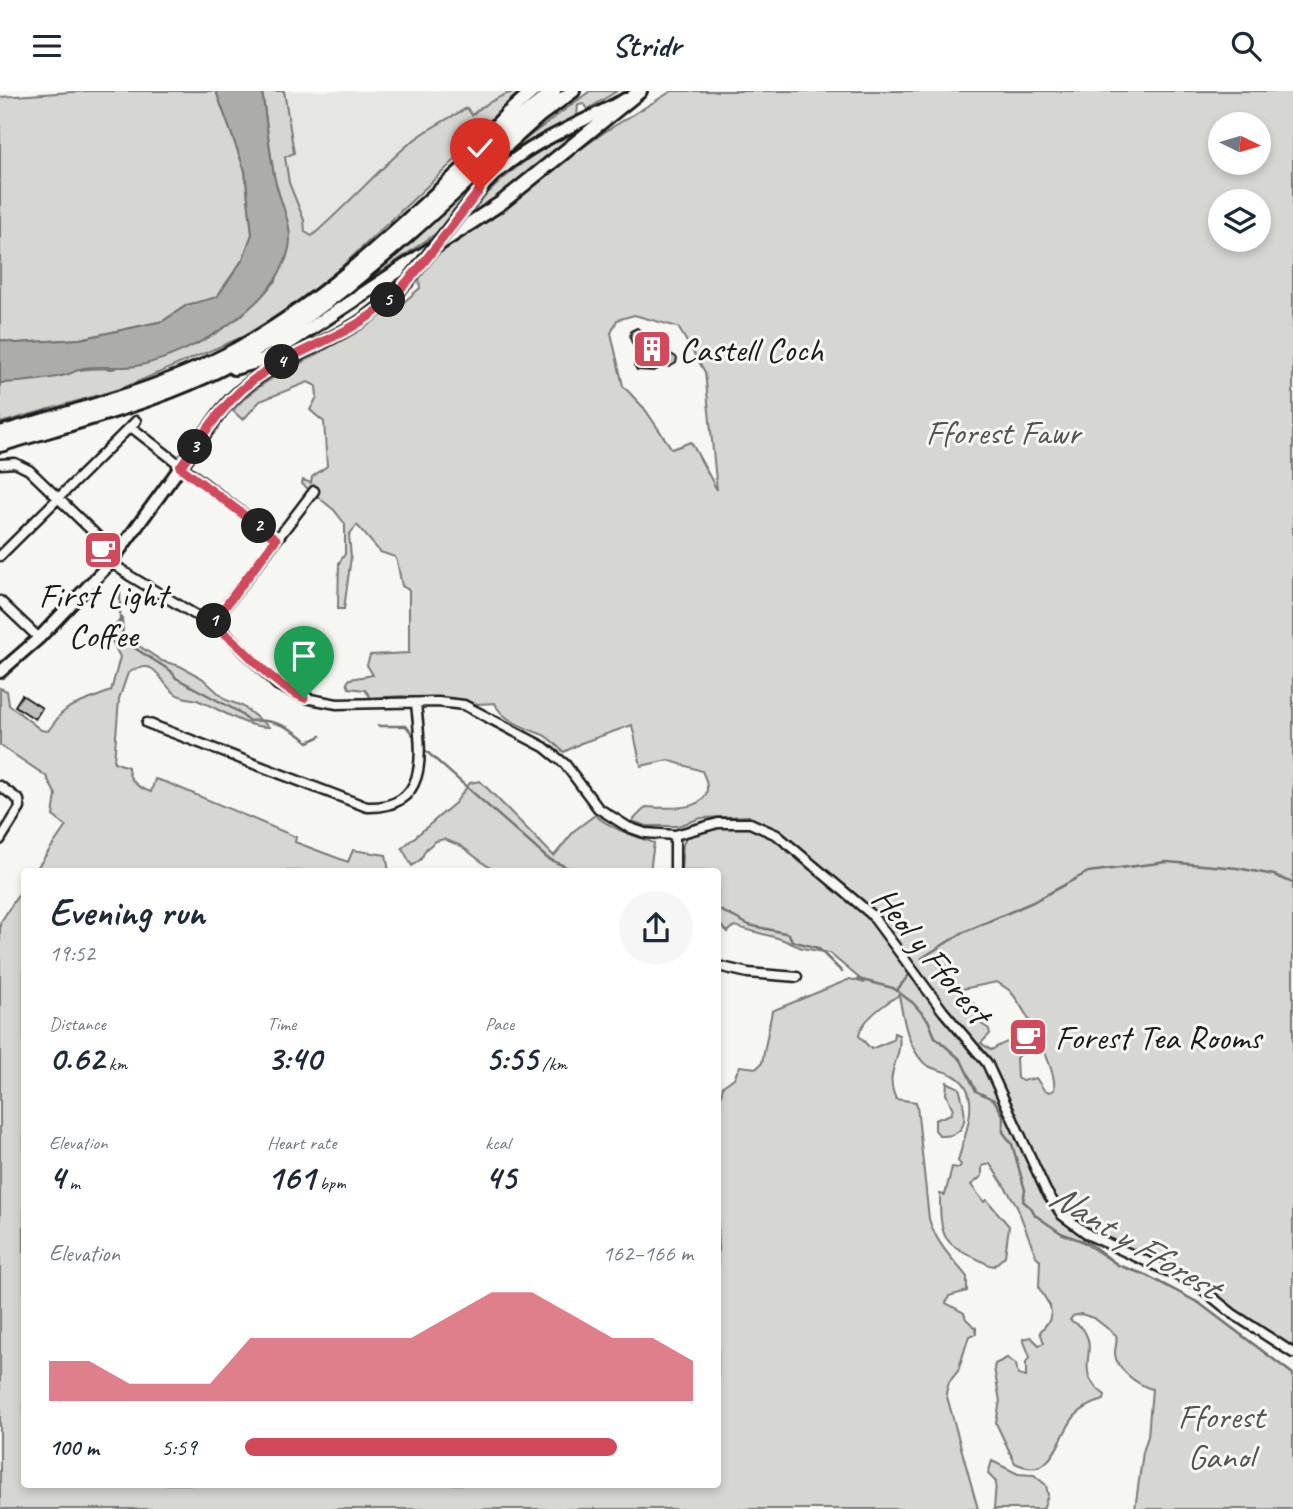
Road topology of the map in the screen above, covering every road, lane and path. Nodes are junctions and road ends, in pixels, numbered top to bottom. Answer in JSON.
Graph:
{"nodes":[{"id":1,"x":533,"y":91,"type":"edge"},
{"id":2,"x":554,"y":91,"type":"edge"},
{"id":3,"x":573,"y":91,"type":"edge"},
{"id":4,"x":639,"y":91,"type":"edge"},
{"id":5,"x":449,"y":181,"type":"junction"},
{"id":6,"x":207,"y":376,"type":"junction"},
{"id":7,"x":0,"y":433,"type":"edge"},
{"id":8,"x":0,"y":445,"type":"edge"},
{"id":9,"x":0,"y":464,"type":"edge"},
{"id":10,"x":180,"y":467,"type":"junction"},
{"id":11,"x":314,"y":491,"type":"dead end"},
{"id":12,"x":60,"y":499,"type":"junction"},
{"id":13,"x":276,"y":539,"type":"junction"},
{"id":14,"x":0,"y":556,"type":"edge"},
{"id":15,"x":114,"y":559,"type":"junction"},
{"id":16,"x":0,"y":601,"type":"edge"},
{"id":17,"x":212,"y":624,"type":"junction"},
{"id":18,"x":39,"y":638,"type":"junction"},
{"id":19,"x":0,"y":672,"type":"edge"},
{"id":20,"x":416,"y":703,"type":"junction"},
{"id":21,"x":147,"y":723,"type":"dead end"},
{"id":22,"x":0,"y":786,"type":"edge"},
{"id":23,"x":675,"y":835,"type":"junction"},
{"id":24,"x":0,"y":839,"type":"edge"},
{"id":25,"x":675,"y":868,"type":"edge"},
{"id":26,"x":721,"y":967,"type":"edge"},
{"id":27,"x":797,"y":977,"type":"dead end"},
{"id":28,"x":1293,"y":1353,"type":"edge"}],
"edges":[{"from":1,"to":5,"type":"highway"},
{"from":2,"to":5,"type":"highway"},
{"from":3,"to":6,"type":"highway"},
{"from":4,"to":6,"type":"highway"},
{"from":4,"to":10,"type":"main road","bridge":true},
{"from":5,"to":7,"type":"highway"},
{"from":6,"to":8,"type":"highway"},
{"from":9,"to":12,"type":"street"},
{"from":10,"to":12,"type":"street"},
{"from":10,"to":13,"type":"street"},
{"from":10,"to":15,"type":"main road"},
{"from":11,"to":13,"type":"street"},
{"from":12,"to":14,"type":"street"},
{"from":12,"to":15,"type":"street"},
{"from":13,"to":17,"type":"street"},
{"from":15,"to":17,"type":"street"},
{"from":15,"to":18,"type":"main road"},
{"from":16,"to":18,"type":"street"},
{"from":17,"to":20,"type":"street"},
{"from":18,"to":19,"type":"main road"},
{"from":20,"to":21,"type":"street"},
{"from":20,"to":23,"type":"street"},
{"from":22,"to":24,"type":"street"},
{"from":23,"to":25,"type":"street"},
{"from":23,"to":28,"type":"street","name":"Heol y Fforest"},
{"from":26,"to":27,"type":"street"}]}
